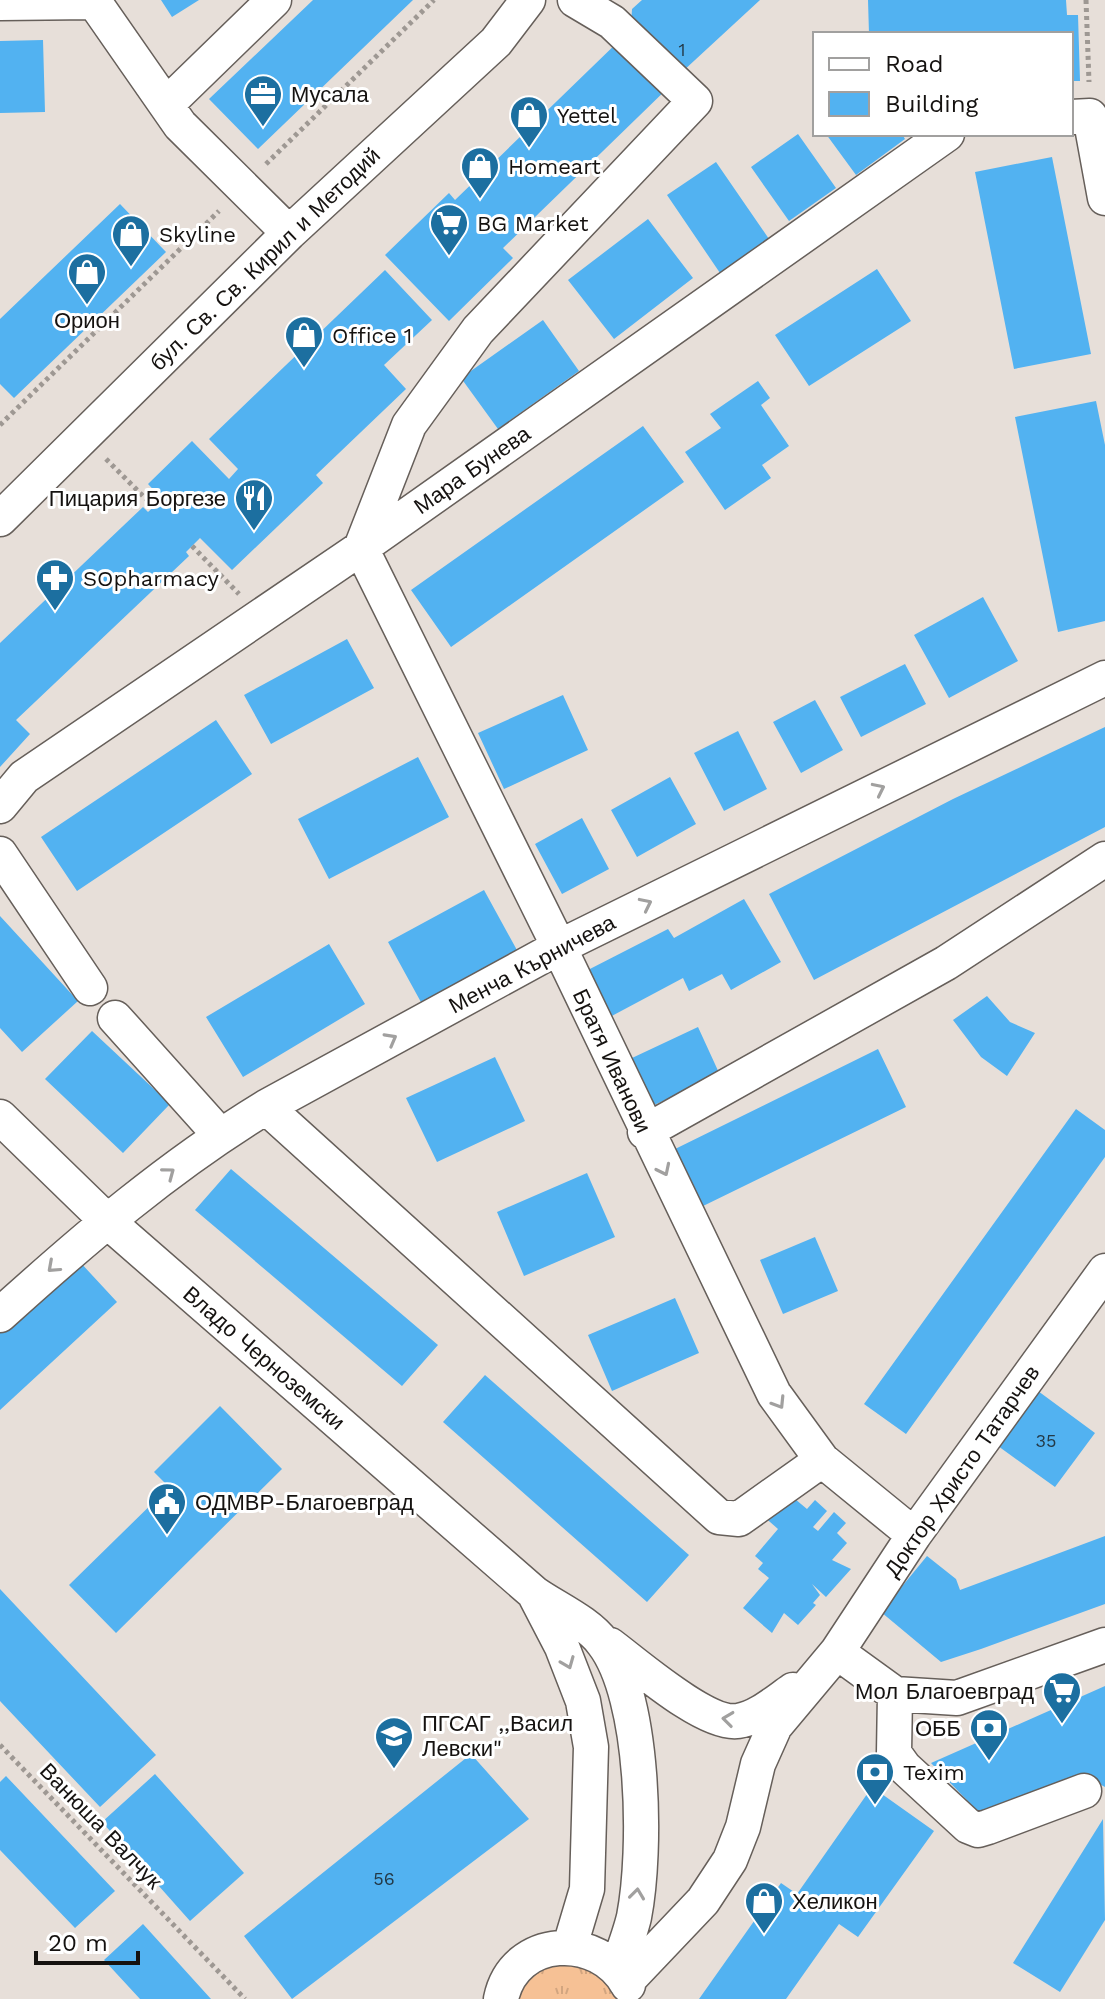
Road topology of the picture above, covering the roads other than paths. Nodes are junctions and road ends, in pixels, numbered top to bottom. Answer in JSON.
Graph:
{"nodes":[{"id":1,"x":274,"y":0,"type":"edge"},
{"id":2,"x":528,"y":0,"type":"edge"},
{"id":3,"x":575,"y":0,"type":"edge"},
{"id":4,"x":93,"y":1,"type":"edge"},
{"id":5,"x":0,"y":3,"type":"edge"},
{"id":6,"x":166,"y":105,"type":"junction"},
{"id":7,"x":1081,"y":117,"type":"edge"},
{"id":8,"x":944,"y":136,"type":"edge"},
{"id":9,"x":1105,"y":198,"type":"edge"},
{"id":10,"x":289,"y":233,"type":"junction"},
{"id":11,"x":0,"y":519,"type":"edge"},
{"id":12,"x":361,"y":548,"type":"junction"},
{"id":13,"x":1105,"y":678,"type":"edge"},
{"id":14,"x":0,"y":806,"type":"edge"},
{"id":15,"x":0,"y":854,"type":"edge"},
{"id":16,"x":1105,"y":859,"type":"edge"},
{"id":17,"x":559,"y":947,"type":"junction"},
{"id":18,"x":90,"y":988,"type":"dead end"},
{"id":19,"x":115,"y":1018,"type":"dead end"},
{"id":20,"x":266,"y":1107,"type":"junction"},
{"id":21,"x":0,"y":1117,"type":"edge"},
{"id":22,"x":645,"y":1132,"type":"junction"},
{"id":23,"x":220,"y":1135,"type":"junction"},
{"id":24,"x":106,"y":1220,"type":"junction"},
{"id":25,"x":1105,"y":1271,"type":"edge"},
{"id":26,"x":0,"y":1315,"type":"edge"},
{"id":27,"x":822,"y":1460,"type":"junction"},
{"id":28,"x":914,"y":1535,"type":"junction"},
{"id":29,"x":534,"y":1593,"type":"junction"},
{"id":30,"x":601,"y":1640,"type":"junction"},
{"id":31,"x":1105,"y":1645,"type":"edge"},
{"id":32,"x":828,"y":1662,"type":"junction"},
{"id":33,"x":895,"y":1694,"type":"junction"},
{"id":34,"x":1084,"y":1791,"type":"dead end"},
{"id":35,"x":570,"y":1946,"type":"junction"},
{"id":36,"x":625,"y":1983,"type":"edge"},
{"id":37,"x":501,"y":1999,"type":"edge"}],
"edges":[{"from":1,"to":6,"type":"street"},
{"from":2,"to":10,"type":"street","name":"бул. Св. Св. Кирил и Методий"},
{"from":3,"to":12,"type":"street"},
{"from":4,"to":5,"type":"street"},
{"from":4,"to":6,"type":"street"},
{"from":6,"to":10,"type":"street"},
{"from":7,"to":9,"type":"street"},
{"from":8,"to":12,"type":"street","name":"Мара Бунева"},
{"from":10,"to":11,"type":"street","name":"бул. Св. Св. Кирил и Методий"},
{"from":12,"to":14,"type":"street","name":"Мара Бунева"},
{"from":12,"to":17,"type":"street","name":"Братя Иванови"},
{"from":17,"to":13,"type":"street","name":"Менча Кърничева","one_way":true},
{"from":15,"to":18,"type":"street"},
{"from":16,"to":22,"type":"street"},
{"from":20,"to":17,"type":"street","name":"Менча Кърничева","one_way":true},
{"from":17,"to":22,"type":"street","name":"Братя Иванови"},
{"from":19,"to":23,"type":"street"},
{"from":20,"to":23,"type":"street","name":"Менча Кърничева"},
{"from":20,"to":27,"type":"street"},
{"from":21,"to":24,"type":"street","name":"Владо Черноземски"},
{"from":22,"to":27,"type":"street","name":"Братя Иванови","one_way":true},
{"from":24,"to":23,"type":"street","name":"Менча Кърничева","one_way":true},
{"from":24,"to":26,"type":"street","name":"Менча Кърничева","one_way":true},
{"from":24,"to":29,"type":"street","name":"Владо Черноземски"},
{"from":25,"to":28,"type":"street","name":"Доктор Христо Татарчев"},
{"from":27,"to":28,"type":"street","name":"Братя Иванови"},
{"from":28,"to":32,"type":"street","name":"Доктор Христо Татарчев"},
{"from":29,"to":30,"type":"street","name":"Владо Черноземски"},
{"from":29,"to":35,"type":"street","one_way":true},
{"from":32,"to":30,"type":"street","name":"Владо Черноземски","one_way":true},
{"from":36,"to":30,"type":"street","one_way":true},
{"from":31,"to":33,"type":"street"},
{"from":32,"to":33,"type":"street"},
{"from":32,"to":36,"type":"street","name":"Доктор Христо Татарчев"},
{"from":33,"to":34,"type":"street"},
{"from":35,"to":36,"type":"street"},
{"from":35,"to":37,"type":"street"}]}
